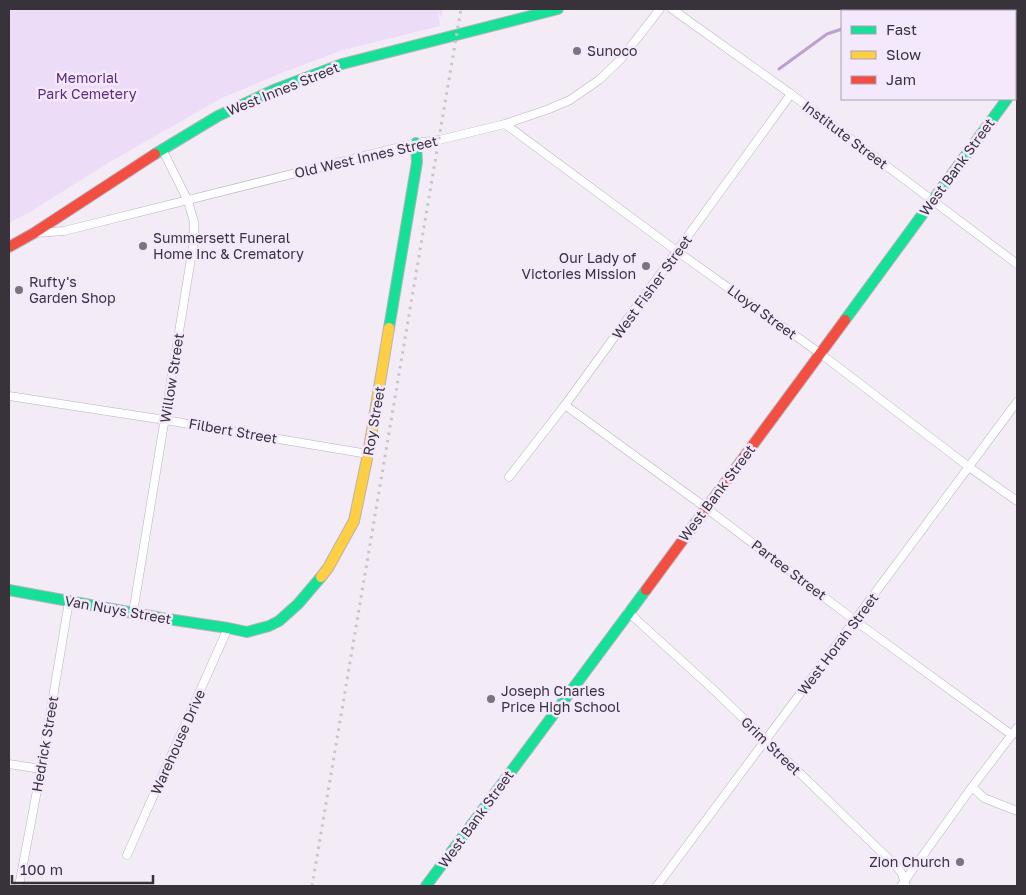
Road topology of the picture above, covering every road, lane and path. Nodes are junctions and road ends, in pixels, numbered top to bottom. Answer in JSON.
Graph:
{"nodes":[{"id":1,"x":558,"y":9,"type":"edge"},
{"id":2,"x":660,"y":9,"type":"edge"},
{"id":3,"x":672,"y":9,"type":"edge"},
{"id":4,"x":791,"y":94,"type":"junction"},
{"id":5,"x":1005,"y":100,"type":"edge"},
{"id":6,"x":505,"y":124,"type":"junction"},
{"id":7,"x":416,"y":143,"type":"junction"},
{"id":8,"x":162,"y":149,"type":"junction"},
{"id":9,"x":188,"y":201,"type":"junction"},
{"id":10,"x":932,"y":201,"type":"junction"},
{"id":11,"x":34,"y":233,"type":"junction"},
{"id":12,"x":9,"y":247,"type":"edge"},
{"id":13,"x":678,"y":252,"type":"junction"},
{"id":14,"x":1017,"y":264,"type":"edge"},
{"id":15,"x":820,"y":354,"type":"junction"},
{"id":16,"x":9,"y":396,"type":"edge"},
{"id":17,"x":1017,"y":402,"type":"edge"},
{"id":18,"x":565,"y":405,"type":"junction"},
{"id":19,"x":164,"y":420,"type":"junction"},
{"id":20,"x":368,"y":454,"type":"junction"},
{"id":21,"x":969,"y":467,"type":"junction"},
{"id":22,"x":509,"y":477,"type":"dead end"},
{"id":23,"x":1017,"y":501,"type":"edge"},
{"id":24,"x":705,"y":508,"type":"junction"},
{"id":25,"x":9,"y":590,"type":"edge"},
{"id":26,"x":70,"y":601,"type":"junction"},
{"id":27,"x":628,"y":612,"type":"junction"},
{"id":28,"x":133,"y":613,"type":"junction"},
{"id":29,"x":855,"y":620,"type":"junction"},
{"id":30,"x":228,"y":628,"type":"junction"},
{"id":31,"x":1017,"y":728,"type":"edge"},
{"id":32,"x":1012,"y":735,"type":"junction"},
{"id":33,"x":766,"y":741,"type":"junction"},
{"id":34,"x":9,"y":764,"type":"edge"},
{"id":35,"x":41,"y":769,"type":"junction"},
{"id":36,"x":972,"y":787,"type":"junction"},
{"id":37,"x":1017,"y":811,"type":"edge"},
{"id":38,"x":128,"y":855,"type":"dead end"},
{"id":39,"x":904,"y":884,"type":"edge"},
{"id":40,"x":19,"y":886,"type":"edge"},
{"id":41,"x":426,"y":886,"type":"edge"},
{"id":42,"x":657,"y":886,"type":"edge"}],
"edges":[{"from":1,"to":8,"type":"street","name":"West Innes Street"},
{"from":2,"to":6,"type":"street","name":"Old West Innes Street"},
{"from":3,"to":4,"type":"street","name":"Institute Street"},
{"from":4,"to":10,"type":"street","name":"Institute Street"},
{"from":4,"to":13,"type":"street","name":"West Fisher Street"},
{"from":5,"to":10,"type":"street","name":"West Bank Street"},
{"from":6,"to":7,"type":"street","name":"Old West Innes Street"},
{"from":6,"to":13,"type":"street","name":"Lloyd Street"},
{"from":7,"to":9,"type":"street","name":"Old West Innes Street"},
{"from":7,"to":20,"type":"street","name":"Roy Street"},
{"from":8,"to":9,"type":"street","name":"Willow Street"},
{"from":8,"to":11,"type":"street","name":"West Innes Street"},
{"from":9,"to":11,"type":"street","name":"Old West Innes Street"},
{"from":9,"to":19,"type":"street","name":"Willow Street"},
{"from":10,"to":14,"type":"street","name":"Institute Street"},
{"from":10,"to":15,"type":"street","name":"West Bank Street"},
{"from":11,"to":12,"type":"street","name":"West Innes Street"},
{"from":13,"to":15,"type":"street","name":"Lloyd Street"},
{"from":13,"to":18,"type":"street","name":"West Fisher Street"},
{"from":15,"to":21,"type":"street","name":"Lloyd Street"},
{"from":15,"to":24,"type":"street","name":"West Bank Street"},
{"from":16,"to":19,"type":"street","name":"Filbert Street"},
{"from":17,"to":21,"type":"street","name":"West Horah Street"},
{"from":18,"to":22,"type":"street","name":"West Fisher Street"},
{"from":18,"to":24,"type":"street","name":"Partee Street"},
{"from":19,"to":20,"type":"street","name":"Filbert Street"},
{"from":19,"to":28,"type":"street","name":"Willow Street"},
{"from":20,"to":30,"type":"street","name":"Roy Street"},
{"from":21,"to":23,"type":"street","name":"Lloyd Street"},
{"from":21,"to":29,"type":"street","name":"West Horah Street"},
{"from":24,"to":27,"type":"street","name":"West Bank Street"},
{"from":24,"to":29,"type":"street","name":"Partee Street"},
{"from":25,"to":26,"type":"street","name":"Van Nuys Street"},
{"from":26,"to":28,"type":"street","name":"Van Nuys Street"},
{"from":26,"to":35,"type":"street","name":"Hedrick Street"},
{"from":27,"to":33,"type":"street","name":"Grim Street"},
{"from":27,"to":41,"type":"street","name":"West Bank Street"},
{"from":28,"to":30,"type":"street","name":"Van Nuys Street"},
{"from":29,"to":32,"type":"street","name":"Partee Street"},
{"from":29,"to":33,"type":"street","name":"West Horah Street"},
{"from":30,"to":38,"type":"street","name":"Warehouse Drive"},
{"from":31,"to":32,"type":"street"},
{"from":32,"to":36,"type":"street"},
{"from":33,"to":39,"type":"street","name":"Grim Street"},
{"from":33,"to":42,"type":"street","name":"West Horah Street"},
{"from":34,"to":35,"type":"street"},
{"from":35,"to":40,"type":"street","name":"Hedrick Street"},
{"from":36,"to":37,"type":"street"},
{"from":36,"to":39,"type":"street"}]}
